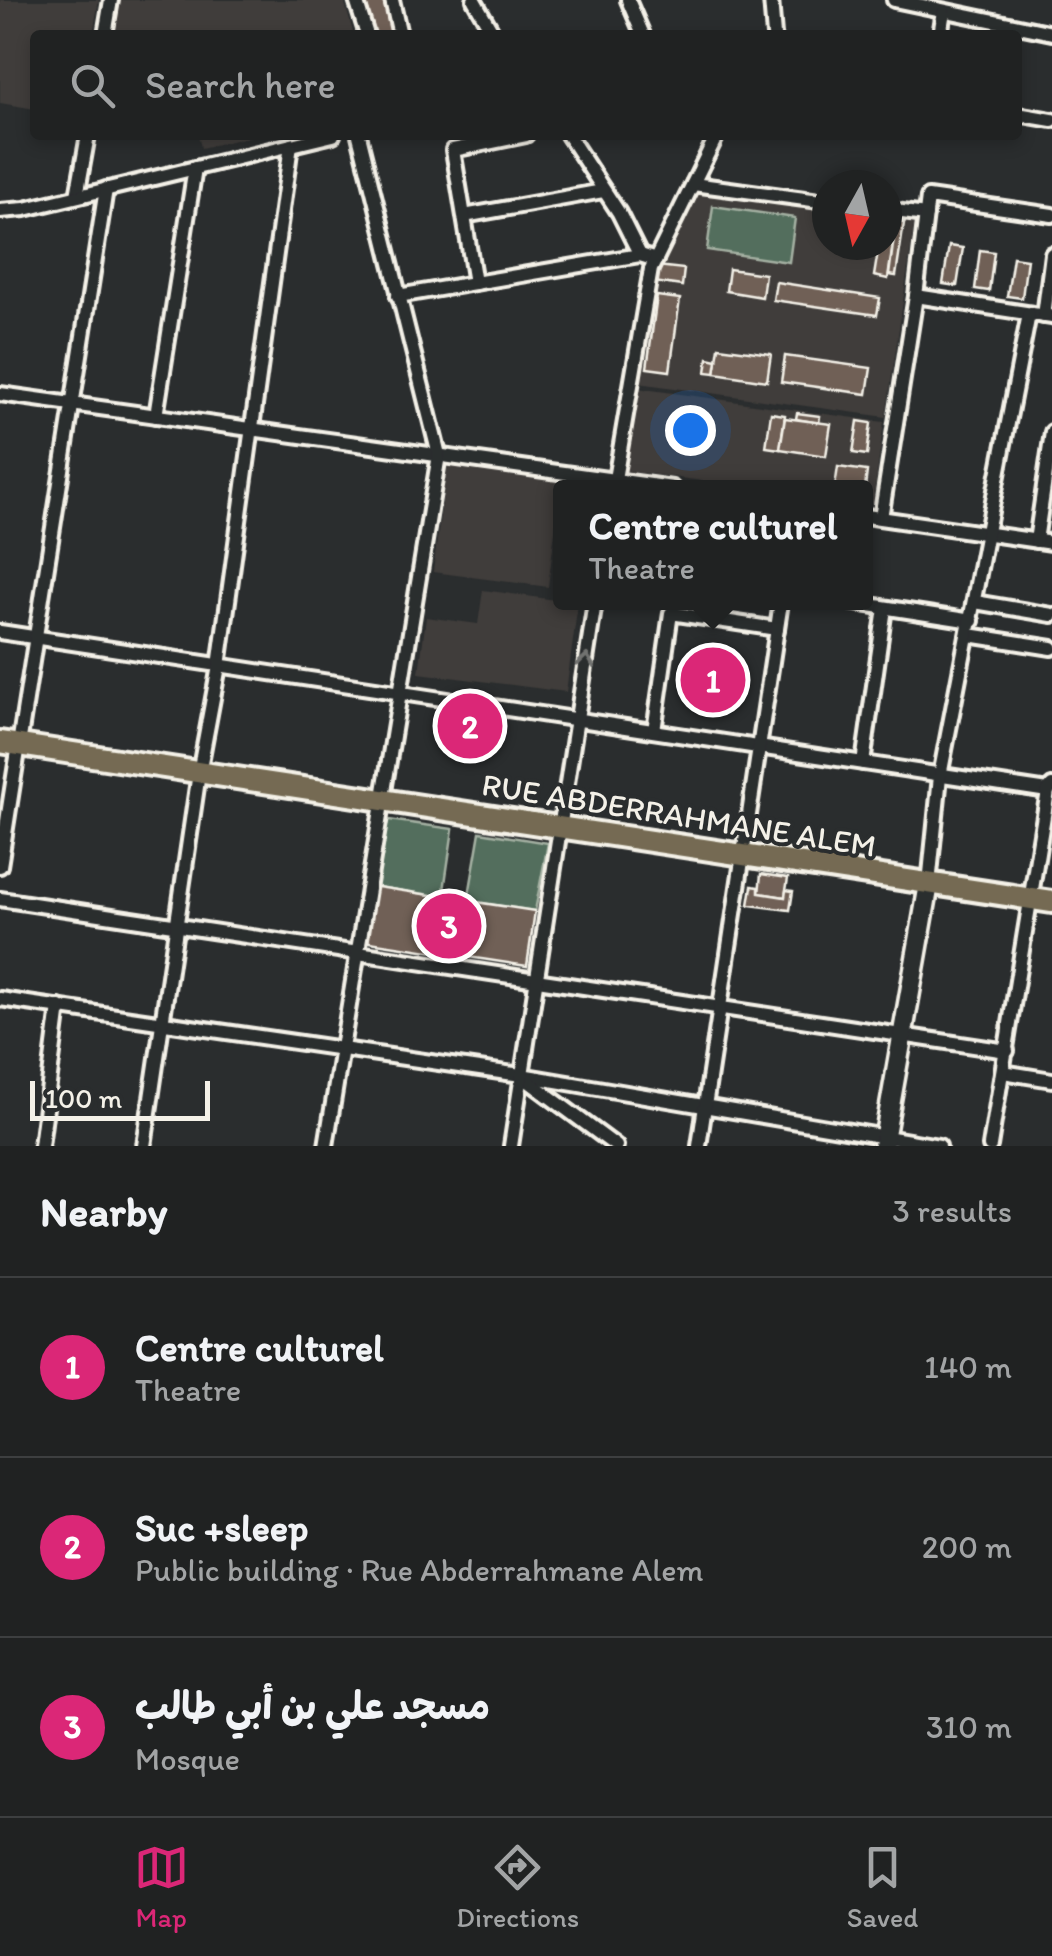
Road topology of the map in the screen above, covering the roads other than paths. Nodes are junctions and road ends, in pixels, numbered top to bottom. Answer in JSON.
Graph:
{"nodes":[{"id":1,"x":111,"y":0,"type":"edge"},
{"id":2,"x":356,"y":0,"type":"edge"},
{"id":3,"x":392,"y":0,"type":"edge"},
{"id":4,"x":474,"y":0,"type":"edge"},
{"id":5,"x":628,"y":0,"type":"edge"},
{"id":6,"x":770,"y":0,"type":"edge"},
{"id":7,"x":894,"y":0,"type":"edge"},
{"id":8,"x":944,"y":11,"type":"junction"},
{"id":9,"x":106,"y":30,"type":"edge"},
{"id":10,"x":365,"y":30,"type":"edge"},
{"id":11,"x":399,"y":30,"type":"edge"},
{"id":12,"x":491,"y":30,"type":"edge"},
{"id":13,"x":641,"y":30,"type":"edge"},
{"id":14,"x":773,"y":30,"type":"edge"},
{"id":15,"x":941,"y":30,"type":"edge"},
{"id":16,"x":1052,"y":32,"type":"edge"},
{"id":17,"x":1022,"y":115,"type":"edge"},
{"id":18,"x":1052,"y":120,"type":"edge"},
{"id":19,"x":87,"y":140,"type":"edge"},
{"id":20,"x":312,"y":140,"type":"edge"},
{"id":21,"x":360,"y":140,"type":"edge"},
{"id":22,"x":502,"y":140,"type":"edge"},
{"id":23,"x":571,"y":140,"type":"edge"},
{"id":24,"x":715,"y":140,"type":"edge"},
{"id":25,"x":290,"y":145,"type":"junction"},
{"id":26,"x":194,"y":168,"type":"junction"},
{"id":27,"x":693,"y":184,"type":"junction"},
{"id":28,"x":106,"y":189,"type":"junction"},
{"id":29,"x":604,"y":190,"type":"junction"},
{"id":30,"x":78,"y":196,"type":"junction"},
{"id":31,"x":812,"y":200,"type":"edge"},
{"id":32,"x":0,"y":211,"type":"edge"},
{"id":33,"x":902,"y":212,"type":"edge"},
{"id":34,"x":1052,"y":214,"type":"edge"},
{"id":35,"x":926,"y":215,"type":"junction"},
{"id":36,"x":464,"y":216,"type":"junction"},
{"id":37,"x":1052,"y":254,"type":"edge"},
{"id":38,"x":640,"y":255,"type":"junction"},
{"id":39,"x":656,"y":260,"type":"junction"},
{"id":40,"x":474,"y":283,"type":"junction"},
{"id":41,"x":398,"y":296,"type":"junction"},
{"id":42,"x":916,"y":296,"type":"junction"},
{"id":43,"x":1042,"y":316,"type":"edge"},
{"id":44,"x":0,"y":394,"type":"edge"},
{"id":45,"x":72,"y":404,"type":"junction"},
{"id":46,"x":156,"y":416,"type":"junction"},
{"id":47,"x":251,"y":428,"type":"junction"},
{"id":48,"x":1052,"y":432,"type":"edge"},
{"id":49,"x":440,"y":455,"type":"junction"},
{"id":50,"x":595,"y":480,"type":"edge"},
{"id":51,"x":615,"y":480,"type":"edge"},
{"id":52,"x":873,"y":517,"type":"edge"},
{"id":53,"x":881,"y":518,"type":"junction"},
{"id":54,"x":986,"y":533,"type":"junction"},
{"id":55,"x":1036,"y":540,"type":"junction"},
{"id":56,"x":1052,"y":543,"type":"edge"},
{"id":57,"x":975,"y":602,"type":"junction"},
{"id":58,"x":873,"y":606,"type":"edge"},
{"id":59,"x":885,"y":608,"type":"junction"},
{"id":60,"x":594,"y":610,"type":"edge"},
{"id":61,"x":679,"y":610,"type":"edge"},
{"id":62,"x":687,"y":610,"type":"edge"},
{"id":63,"x":780,"y":610,"type":"edge"},
{"id":64,"x":1052,"y":614,"type":"edge"},
{"id":65,"x":970,"y":628,"type":"junction"},
{"id":66,"x":777,"y":630,"type":"junction"},
{"id":67,"x":0,"y":632,"type":"edge"},
{"id":68,"x":37,"y":638,"type":"junction"},
{"id":69,"x":1052,"y":648,"type":"edge"},
{"id":70,"x":218,"y":666,"type":"junction"},
{"id":71,"x":402,"y":693,"type":"junction"},
{"id":72,"x":578,"y":720,"type":"junction"},
{"id":73,"x":654,"y":731,"type":"junction"},
{"id":74,"x":9,"y":743,"type":"edge"},
{"id":75,"x":761,"y":747,"type":"junction"},
{"id":76,"x":863,"y":762,"type":"junction"},
{"id":77,"x":199,"y":773,"type":"junction"},
{"id":78,"x":940,"y":776,"type":"junction"},
{"id":79,"x":1050,"y":788,"type":"edge"},
{"id":80,"x":381,"y":799,"type":"junction"},
{"id":81,"x":1048,"y":821,"type":"edge"},
{"id":82,"x":560,"y":826,"type":"junction"},
{"id":83,"x":744,"y":857,"type":"junction"},
{"id":84,"x":0,"y":866,"type":"edge"},
{"id":85,"x":928,"y":884,"type":"junction"},
{"id":86,"x":0,"y":899,"type":"edge"},
{"id":87,"x":1030,"y":899,"type":"junction"},
{"id":88,"x":1052,"y":902,"type":"edge"},
{"id":89,"x":178,"y":925,"type":"junction"},
{"id":90,"x":356,"y":951,"type":"junction"},
{"id":91,"x":536,"y":978,"type":"junction"},
{"id":92,"x":0,"y":998,"type":"edge"},
{"id":93,"x":59,"y":1007,"type":"junction"},
{"id":94,"x":721,"y":1007,"type":"junction"},
{"id":95,"x":162,"y":1023,"type":"junction"},
{"id":96,"x":904,"y":1034,"type":"junction"},
{"id":97,"x":340,"y":1050,"type":"junction"},
{"id":98,"x":1007,"y":1051,"type":"junction"},
{"id":99,"x":1003,"y":1072,"type":"junction"},
{"id":100,"x":520,"y":1075,"type":"junction"},
{"id":101,"x":1052,"y":1080,"type":"edge"},
{"id":102,"x":704,"y":1107,"type":"junction"},
{"id":103,"x":883,"y":1142,"type":"edge"},
{"id":104,"x":41,"y":1146,"type":"edge"},
{"id":105,"x":144,"y":1146,"type":"edge"},
{"id":106,"x":326,"y":1146,"type":"edge"},
{"id":107,"x":510,"y":1146,"type":"edge"},
{"id":108,"x":616,"y":1146,"type":"edge"},
{"id":109,"x":699,"y":1146,"type":"edge"},
{"id":110,"x":940,"y":1146,"type":"edge"},
{"id":111,"x":990,"y":1146,"type":"edge"}],
"edges":[{"from":1,"to":9,"type":"street"},
{"from":2,"to":10,"type":"street"},
{"from":3,"to":11,"type":"street"},
{"from":4,"to":12,"type":"street"},
{"from":5,"to":13,"type":"street"},
{"from":6,"to":14,"type":"street"},
{"from":7,"to":8,"type":"street"},
{"from":8,"to":15,"type":"street"},
{"from":8,"to":16,"type":"street"},
{"from":17,"to":18,"type":"street"},
{"from":19,"to":30,"type":"street"},
{"from":20,"to":25,"type":"street"},
{"from":21,"to":41,"type":"street"},
{"from":22,"to":36,"type":"street"},
{"from":23,"to":29,"type":"street"},
{"from":24,"to":27,"type":"street"},
{"from":25,"to":26,"type":"street"},
{"from":25,"to":47,"type":"street"},
{"from":26,"to":28,"type":"street"},
{"from":26,"to":46,"type":"street"},
{"from":27,"to":31,"type":"street"},
{"from":27,"to":39,"type":"street"},
{"from":28,"to":30,"type":"street"},
{"from":28,"to":45,"type":"street"},
{"from":29,"to":36,"type":"street"},
{"from":29,"to":38,"type":"street"},
{"from":30,"to":32,"type":"street"},
{"from":33,"to":35,"type":"street"},
{"from":34,"to":35,"type":"street"},
{"from":35,"to":42,"type":"street"},
{"from":36,"to":40,"type":"street"},
{"from":37,"to":43,"type":"street"},
{"from":38,"to":39,"type":"street"},
{"from":38,"to":40,"type":"street"},
{"from":39,"to":51,"type":"street"},
{"from":40,"to":41,"type":"street"},
{"from":41,"to":49,"type":"street"},
{"from":42,"to":43,"type":"street"},
{"from":42,"to":53,"type":"street"},
{"from":43,"to":54,"type":"street"},
{"from":44,"to":45,"type":"street"},
{"from":45,"to":46,"type":"street"},
{"from":45,"to":68,"type":"street"},
{"from":46,"to":47,"type":"street"},
{"from":47,"to":49,"type":"street"},
{"from":47,"to":70,"type":"street"},
{"from":48,"to":55,"type":"street"},
{"from":49,"to":50,"type":"street"},
{"from":49,"to":71,"type":"street"},
{"from":52,"to":53,"type":"street"},
{"from":53,"to":54,"type":"street"},
{"from":54,"to":55,"type":"street"},
{"from":54,"to":57,"type":"street"},
{"from":55,"to":56,"type":"street"},
{"from":57,"to":64,"type":"street"},
{"from":57,"to":65,"type":"street"},
{"from":58,"to":59,"type":"street"},
{"from":59,"to":65,"type":"street"},
{"from":59,"to":76,"type":"street"},
{"from":72,"to":60,"type":"street","one_way":true},
{"from":61,"to":73,"type":"street"},
{"from":62,"to":66,"type":"street"},
{"from":63,"to":66,"type":"street"},
{"from":65,"to":69,"type":"street"},
{"from":65,"to":78,"type":"street"},
{"from":66,"to":75,"type":"street"},
{"from":67,"to":68,"type":"street"},
{"from":68,"to":70,"type":"street"},
{"from":68,"to":74,"type":"street"},
{"from":70,"to":71,"type":"street"},
{"from":70,"to":77,"type":"street"},
{"from":71,"to":72,"type":"street"},
{"from":71,"to":80,"type":"street"},
{"from":72,"to":73,"type":"street"},
{"from":72,"to":82,"type":"street"},
{"from":73,"to":75,"type":"street"},
{"from":74,"to":77,"type":"main road","name":"RUE ABDERRAHMANE ALEM"},
{"from":74,"to":84,"type":"street"},
{"from":75,"to":76,"type":"street"},
{"from":75,"to":83,"type":"street"},
{"from":76,"to":78,"type":"street"},
{"from":77,"to":80,"type":"main road","name":"RUE ABDERRAHMANE ALEM"},
{"from":77,"to":89,"type":"street"},
{"from":78,"to":79,"type":"street"},
{"from":78,"to":85,"type":"street"},
{"from":79,"to":81,"type":"street"},
{"from":80,"to":82,"type":"main road","name":"RUE ABDERRAHMANE ALEM"},
{"from":80,"to":90,"type":"street"},
{"from":81,"to":87,"type":"street"},
{"from":82,"to":83,"type":"main road","name":"RUE ABDERRAHMANE ALEM"},
{"from":82,"to":91,"type":"street"},
{"from":83,"to":85,"type":"main road","name":"RUE ABDERRAHMANE ALEM"},
{"from":83,"to":94,"type":"street"},
{"from":85,"to":87,"type":"main road","name":"RUE ABDERRAHMANE ALEM"},
{"from":85,"to":96,"type":"main road"},
{"from":86,"to":89,"type":"street"},
{"from":87,"to":88,"type":"main road","name":"RUE ABDERRAHMANE ALEM"},
{"from":87,"to":98,"type":"street"},
{"from":89,"to":90,"type":"street"},
{"from":89,"to":95,"type":"street"},
{"from":90,"to":91,"type":"street"},
{"from":90,"to":97,"type":"street"},
{"from":91,"to":94,"type":"street"},
{"from":91,"to":100,"type":"street"},
{"from":92,"to":93,"type":"street"},
{"from":93,"to":95,"type":"street"},
{"from":93,"to":104,"type":"street"},
{"from":94,"to":96,"type":"street"},
{"from":94,"to":102,"type":"street"},
{"from":95,"to":97,"type":"street"},
{"from":95,"to":105,"type":"street"},
{"from":96,"to":98,"type":"street"},
{"from":96,"to":103,"type":"main road"},
{"from":97,"to":100,"type":"street"},
{"from":97,"to":106,"type":"street"},
{"from":98,"to":99,"type":"street"},
{"from":99,"to":101,"type":"street"},
{"from":99,"to":111,"type":"street"},
{"from":100,"to":102,"type":"street"},
{"from":100,"to":107,"type":"street"},
{"from":100,"to":108,"type":"street"},
{"from":102,"to":103,"type":"street"},
{"from":102,"to":109,"type":"street"},
{"from":103,"to":110,"type":"street"}]}
